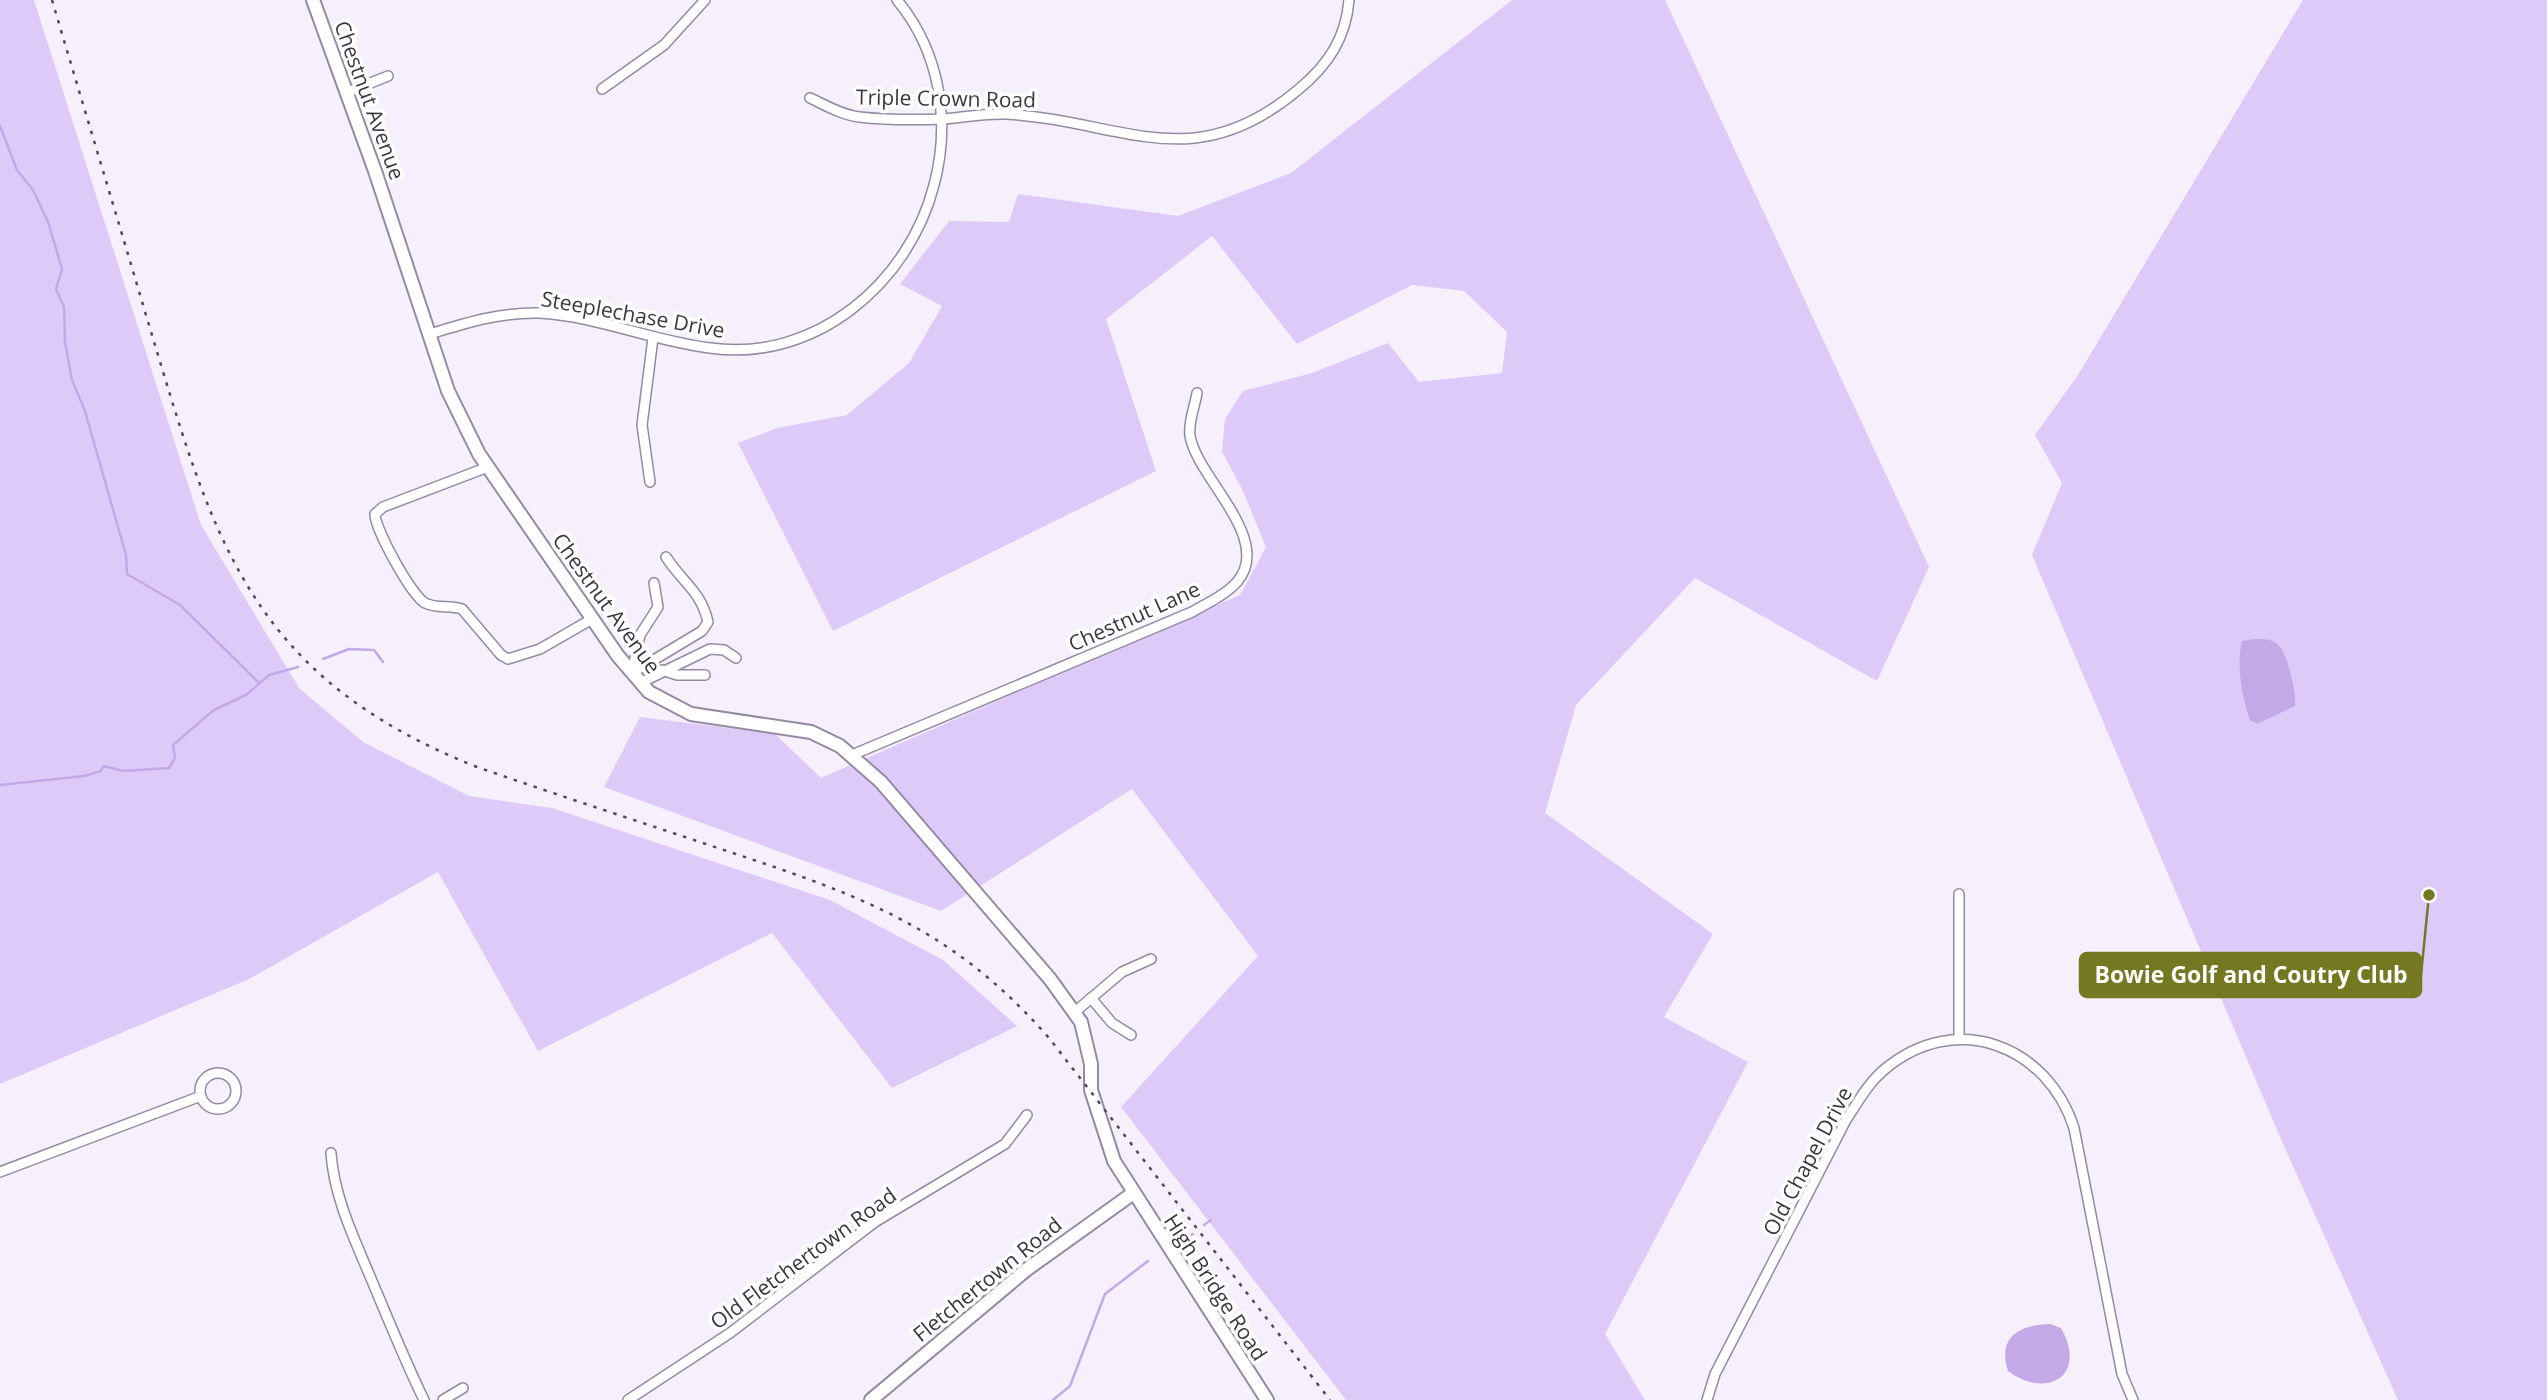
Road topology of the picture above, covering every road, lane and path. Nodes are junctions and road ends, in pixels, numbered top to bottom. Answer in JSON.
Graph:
{"nodes":[{"id":1,"x":313,"y":0,"type":"edge"},
{"id":2,"x":705,"y":0,"type":"edge"},
{"id":3,"x":897,"y":0,"type":"edge"},
{"id":4,"x":1349,"y":0,"type":"edge"},
{"id":5,"x":388,"y":76,"type":"dead end"},
{"id":6,"x":602,"y":89,"type":"dead end"},
{"id":7,"x":348,"y":92,"type":"junction"},
{"id":8,"x":810,"y":98,"type":"dead end"},
{"id":9,"x":944,"y":119,"type":"junction"},
{"id":10,"x":430,"y":334,"type":"junction"},
{"id":11,"x":653,"y":338,"type":"junction"},
{"id":12,"x":1197,"y":393,"type":"dead end"},
{"id":13,"x":488,"y":467,"type":"junction"},
{"id":14,"x":650,"y":482,"type":"dead end"},
{"id":15,"x":666,"y":557,"type":"dead end"},
{"id":16,"x":654,"y":583,"type":"dead end"},
{"id":17,"x":592,"y":619,"type":"junction"},
{"id":18,"x":736,"y":659,"type":"dead end"},
{"id":19,"x":662,"y":670,"type":"junction"},
{"id":20,"x":705,"y":675,"type":"dead end"},
{"id":21,"x":636,"y":678,"type":"junction"},
{"id":22,"x":852,"y":755,"type":"junction"},
{"id":23,"x":1959,"y":894,"type":"dead end"},
{"id":24,"x":1151,"y":959,"type":"dead end"},
{"id":25,"x":1091,"y":998,"type":"junction"},
{"id":26,"x":1076,"y":1011,"type":"junction"},
{"id":27,"x":1131,"y":1035,"type":"dead end"},
{"id":28,"x":1959,"y":1039,"type":"junction"},
{"id":29,"x":201,"y":1096,"type":"junction"},
{"id":30,"x":1027,"y":1115,"type":"dead end"},
{"id":31,"x":331,"y":1153,"type":"dead end"},
{"id":32,"x":0,"y":1172,"type":"edge"},
{"id":33,"x":1132,"y":1194,"type":"junction"},
{"id":34,"x":463,"y":1388,"type":"dead end"},
{"id":35,"x":424,"y":1400,"type":"edge"},
{"id":36,"x":443,"y":1400,"type":"edge"},
{"id":37,"x":628,"y":1400,"type":"edge"},
{"id":38,"x":871,"y":1400,"type":"edge"},
{"id":39,"x":1267,"y":1400,"type":"edge"},
{"id":40,"x":1707,"y":1400,"type":"edge"},
{"id":41,"x":2133,"y":1400,"type":"edge"}],
"edges":[{"from":1,"to":7,"type":"street","name":"Chestnut Avenue"},
{"from":2,"to":6,"type":"street"},
{"from":3,"to":9,"type":"street","name":"Steeplechase Drive"},
{"from":4,"to":9,"type":"street","name":"Triple Crown Road"},
{"from":5,"to":7,"type":"street"},
{"from":7,"to":10,"type":"street","name":"Chestnut Avenue"},
{"from":8,"to":9,"type":"street","name":"Triple Crown Road"},
{"from":9,"to":11,"type":"street","name":"Steeplechase Drive"},
{"from":10,"to":11,"type":"street","name":"Steeplechase Drive"},
{"from":10,"to":13,"type":"street","name":"Chestnut Avenue"},
{"from":11,"to":14,"type":"street"},
{"from":12,"to":22,"type":"street","name":"Chestnut Lane"},
{"from":13,"to":17,"type":"street","name":"Chestnut Avenue"},
{"from":13,"to":17,"type":"street"},
{"from":15,"to":21,"type":"street"},
{"from":16,"to":21,"type":"street"},
{"from":17,"to":21,"type":"street","name":"Chestnut Avenue"},
{"from":18,"to":19,"type":"street"},
{"from":19,"to":20,"type":"street"},
{"from":19,"to":21,"type":"street"},
{"from":21,"to":22,"type":"street","name":"Chestnut Avenue"},
{"from":22,"to":26,"type":"street","name":"Chestnut Avenue"},
{"from":23,"to":28,"type":"street"},
{"from":24,"to":25,"type":"street"},
{"from":25,"to":26,"type":"street"},
{"from":25,"to":27,"type":"street"},
{"from":26,"to":33,"type":"street","name":"Chestnut Avenue"},
{"from":28,"to":40,"type":"street","name":"Old Chapel Drive"},
{"from":28,"to":41,"type":"street","name":"Old Chapel Drive"},
{"from":29,"to":29,"type":"street"},
{"from":29,"to":32,"type":"street"},
{"from":30,"to":37,"type":"street","name":"Old Fletchertown Road"},
{"from":31,"to":35,"type":"street"},
{"from":33,"to":38,"type":"street","name":"Fletchertown Road"},
{"from":33,"to":39,"type":"street","name":"High Bridge Road"},
{"from":34,"to":36,"type":"street"}]}
